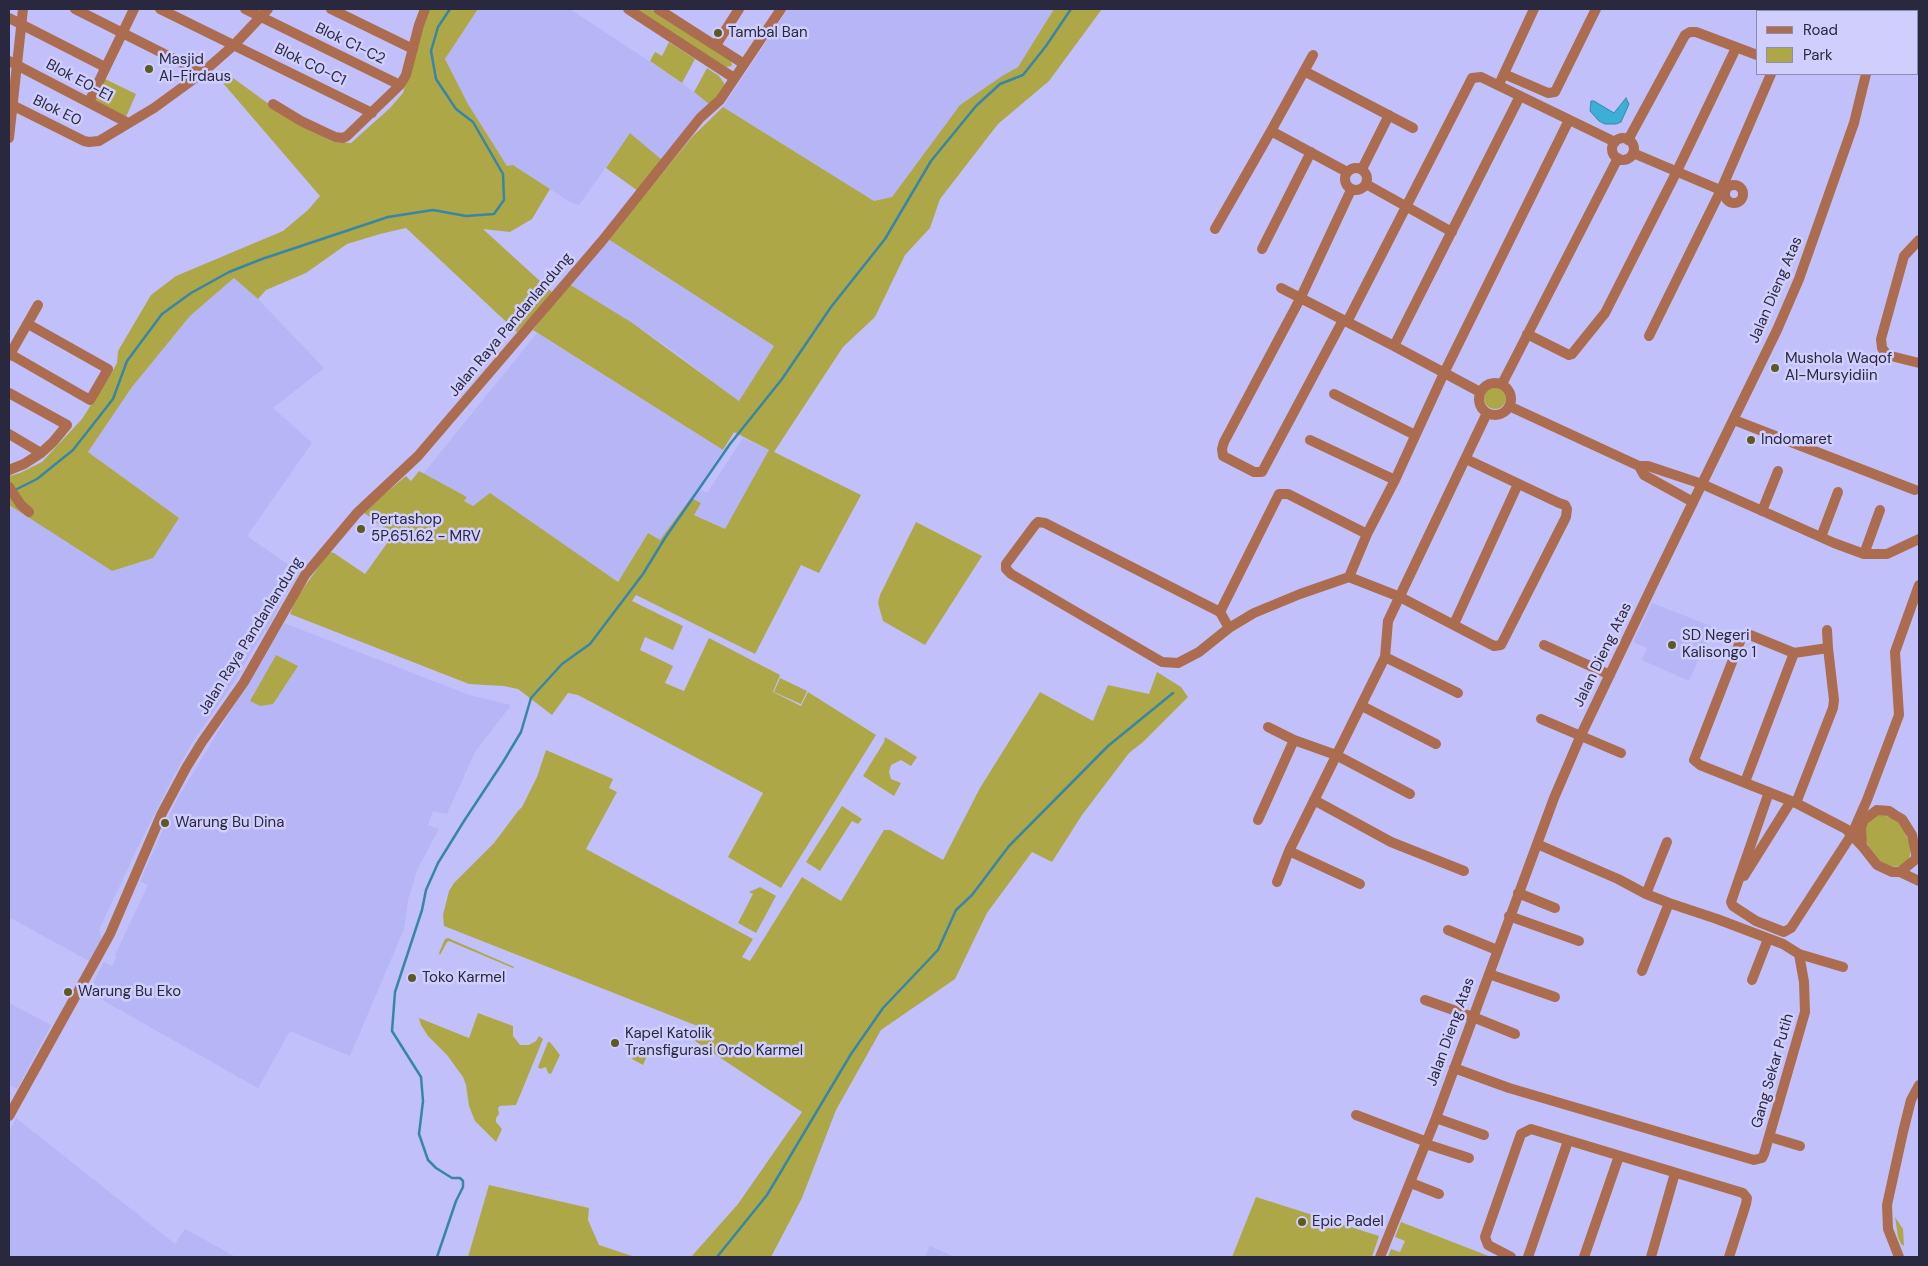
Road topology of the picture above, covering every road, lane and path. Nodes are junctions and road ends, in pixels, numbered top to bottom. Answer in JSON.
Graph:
{"nodes":[{"id":1,"x":23,"y":9,"type":"edge"},
{"id":2,"x":75,"y":9,"type":"edge"},
{"id":3,"x":134,"y":9,"type":"edge"},
{"id":4,"x":160,"y":9,"type":"edge"},
{"id":5,"x":245,"y":9,"type":"edge"},
{"id":6,"x":331,"y":9,"type":"edge"},
{"id":7,"x":628,"y":9,"type":"edge"},
{"id":8,"x":658,"y":9,"type":"edge"},
{"id":9,"x":739,"y":9,"type":"edge"},
{"id":10,"x":781,"y":9,"type":"edge"},
{"id":11,"x":1534,"y":9,"type":"edge"},
{"id":12,"x":1596,"y":9,"type":"edge"},
{"id":13,"x":423,"y":10,"type":"edge"},
{"id":14,"x":265,"y":13,"type":"edge"},
{"id":15,"x":9,"y":18,"type":"edge"},
{"id":16,"x":22,"y":25,"type":"junction"},
{"id":17,"x":122,"y":33,"type":"junction"},
{"id":18,"x":234,"y":45,"type":"junction"},
{"id":19,"x":716,"y":45,"type":"junction"},
{"id":20,"x":1736,"y":48,"type":"junction"},
{"id":21,"x":413,"y":49,"type":"junction"},
{"id":22,"x":1313,"y":55,"type":"dead end"},
{"id":23,"x":1756,"y":55,"type":"edge"},
{"id":24,"x":13,"y":63,"type":"edge"},
{"id":25,"x":105,"y":67,"type":"junction"},
{"id":26,"x":739,"y":71,"type":"junction"},
{"id":27,"x":1304,"y":71,"type":"junction"},
{"id":28,"x":202,"y":73,"type":"junction"},
{"id":29,"x":1504,"y":74,"type":"junction"},
{"id":30,"x":1771,"y":75,"type":"edge"},
{"id":31,"x":1866,"y":75,"type":"edge"},
{"id":32,"x":400,"y":85,"type":"junction"},
{"id":33,"x":1498,"y":85,"type":"junction"},
{"id":34,"x":11,"y":90,"type":"edge"},
{"id":35,"x":1520,"y":96,"type":"junction"},
{"id":36,"x":89,"y":102,"type":"junction"},
{"id":37,"x":273,"y":104,"type":"dead end"},
{"id":38,"x":12,"y":105,"type":"junction"},
{"id":39,"x":372,"y":113,"type":"junction"},
{"id":40,"x":1389,"y":115,"type":"junction"},
{"id":41,"x":1569,"y":120,"type":"junction"},
{"id":42,"x":128,"y":123,"type":"junction"},
{"id":43,"x":1413,"y":128,"type":"dead end"},
{"id":44,"x":1271,"y":131,"type":"junction"},
{"id":45,"x":9,"y":138,"type":"edge"},
{"id":46,"x":1628,"y":140,"type":"junction"},
{"id":47,"x":1614,"y":142,"type":"junction"},
{"id":48,"x":1311,"y":152,"type":"junction"},
{"id":49,"x":1633,"y":153,"type":"junction"},
{"id":50,"x":1618,"y":158,"type":"junction"},
{"id":51,"x":1362,"y":170,"type":"junction"},
{"id":52,"x":1677,"y":171,"type":"junction"},
{"id":53,"x":1347,"y":172,"type":"junction"},
{"id":54,"x":1366,"y":184,"type":"junction"},
{"id":55,"x":1352,"y":190,"type":"junction"},
{"id":56,"x":1723,"y":191,"type":"junction"},
{"id":57,"x":1407,"y":206,"type":"junction"},
{"id":58,"x":1215,"y":229,"type":"dead end"},
{"id":59,"x":1452,"y":232,"type":"junction"},
{"id":60,"x":1919,"y":240,"type":"edge"},
{"id":61,"x":1262,"y":249,"type":"dead end"},
{"id":62,"x":1281,"y":288,"type":"dead end"},
{"id":63,"x":1300,"y":298,"type":"junction"},
{"id":64,"x":38,"y":305,"type":"dead end"},
{"id":65,"x":1345,"y":321,"type":"junction"},
{"id":66,"x":28,"y":324,"type":"junction"},
{"id":67,"x":1527,"y":334,"type":"junction"},
{"id":68,"x":1649,"y":336,"type":"dead end"},
{"id":69,"x":1394,"y":346,"type":"junction"},
{"id":70,"x":10,"y":355,"type":"edge"},
{"id":71,"x":1919,"y":363,"type":"edge"},
{"id":72,"x":1444,"y":373,"type":"junction"},
{"id":73,"x":1502,"y":384,"type":"junction"},
{"id":74,"x":1480,"y":392,"type":"junction"},
{"id":75,"x":9,"y":393,"type":"edge"},
{"id":76,"x":1334,"y":394,"type":"dead end"},
{"id":77,"x":1509,"y":406,"type":"junction"},
{"id":78,"x":1487,"y":413,"type":"junction"},
{"id":79,"x":1734,"y":420,"type":"junction"},
{"id":80,"x":9,"y":434,"type":"edge"},
{"id":81,"x":1415,"y":435,"type":"junction"},
{"id":82,"x":1310,"y":440,"type":"dead end"},
{"id":83,"x":41,"y":453,"type":"junction"},
{"id":84,"x":1466,"y":459,"type":"junction"},
{"id":85,"x":1639,"y":466,"type":"junction"},
{"id":86,"x":9,"y":470,"type":"edge"},
{"id":87,"x":1778,"y":471,"type":"dead end"},
{"id":88,"x":1677,"y":476,"type":"junction"},
{"id":89,"x":1395,"y":480,"type":"junction"},
{"id":90,"x":1518,"y":484,"type":"junction"},
{"id":91,"x":1702,"y":484,"type":"junction"},
{"id":92,"x":9,"y":488,"type":"edge"},
{"id":93,"x":1671,"y":490,"type":"junction"},
{"id":94,"x":1915,"y":490,"type":"dead end"},
{"id":95,"x":1838,"y":492,"type":"dead end"},
{"id":96,"x":1693,"y":502,"type":"junction"},
{"id":97,"x":1880,"y":510,"type":"dead end"},
{"id":98,"x":1762,"y":511,"type":"junction"},
{"id":99,"x":28,"y":512,"type":"dead end"},
{"id":100,"x":1367,"y":534,"type":"junction"},
{"id":101,"x":1821,"y":537,"type":"junction"},
{"id":102,"x":1919,"y":539,"type":"edge"},
{"id":103,"x":1864,"y":554,"type":"junction"},
{"id":104,"x":1349,"y":577,"type":"junction"},
{"id":105,"x":1919,"y":585,"type":"edge"},
{"id":106,"x":1400,"y":597,"type":"junction"},
{"id":107,"x":1220,"y":612,"type":"junction"},
{"id":108,"x":1454,"y":624,"type":"junction"},
{"id":109,"x":1229,"y":628,"type":"junction"},
{"id":110,"x":1827,"y":630,"type":"dead end"},
{"id":111,"x":1544,"y":645,"type":"dead end"},
{"id":112,"x":1828,"y":648,"type":"junction"},
{"id":113,"x":1794,"y":653,"type":"junction"},
{"id":114,"x":1385,"y":657,"type":"junction"},
{"id":115,"x":1610,"y":675,"type":"junction"},
{"id":116,"x":1458,"y":693,"type":"dead end"},
{"id":117,"x":1362,"y":706,"type":"junction"},
{"id":118,"x":1541,"y":719,"type":"dead end"},
{"id":119,"x":1268,"y":727,"type":"dead end"},
{"id":120,"x":1581,"y":735,"type":"junction"},
{"id":121,"x":1294,"y":740,"type":"junction"},
{"id":122,"x":1436,"y":744,"type":"dead end"},
{"id":123,"x":1621,"y":753,"type":"dead end"},
{"id":124,"x":1336,"y":755,"type":"junction"},
{"id":125,"x":1745,"y":782,"type":"junction"},
{"id":126,"x":1769,"y":792,"type":"junction"},
{"id":127,"x":1410,"y":794,"type":"dead end"},
{"id":128,"x":1314,"y":800,"type":"junction"},
{"id":129,"x":1867,"y":800,"type":"junction"},
{"id":130,"x":1793,"y":802,"type":"junction"},
{"id":131,"x":1877,"y":810,"type":"junction"},
{"id":132,"x":1258,"y":820,"type":"dead end"},
{"id":133,"x":1854,"y":827,"type":"junction"},
{"id":134,"x":1916,"y":836,"type":"edge"},
{"id":135,"x":1667,"y":842,"type":"dead end"},
{"id":136,"x":1537,"y":844,"type":"junction"},
{"id":137,"x":1862,"y":846,"type":"junction"},
{"id":138,"x":1289,"y":851,"type":"junction"},
{"id":139,"x":1917,"y":857,"type":"edge"},
{"id":140,"x":1464,"y":871,"type":"dead end"},
{"id":141,"x":1900,"y":872,"type":"junction"},
{"id":142,"x":1919,"y":872,"type":"edge"},
{"id":143,"x":1919,"y":881,"type":"edge"},
{"id":144,"x":1276,"y":882,"type":"dead end"},
{"id":145,"x":1360,"y":884,"type":"dead end"},
{"id":146,"x":1518,"y":893,"type":"junction"},
{"id":147,"x":1646,"y":894,"type":"junction"},
{"id":148,"x":1733,"y":894,"type":"junction"},
{"id":149,"x":1669,"y":903,"type":"junction"},
{"id":150,"x":1555,"y":908,"type":"dead end"},
{"id":151,"x":1510,"y":916,"type":"junction"},
{"id":152,"x":1448,"y":930,"type":"dead end"},
{"id":153,"x":1768,"y":939,"type":"junction"},
{"id":154,"x":1579,"y":941,"type":"dead end"},
{"id":155,"x":1497,"y":950,"type":"junction"},
{"id":156,"x":1799,"y":954,"type":"junction"},
{"id":157,"x":1843,"y":967,"type":"dead end"},
{"id":158,"x":1642,"y":971,"type":"dead end"},
{"id":159,"x":1489,"y":974,"type":"junction"},
{"id":160,"x":1752,"y":980,"type":"dead end"},
{"id":161,"x":1555,"y":997,"type":"dead end"},
{"id":162,"x":1425,"y":1000,"type":"dead end"},
{"id":163,"x":1473,"y":1017,"type":"junction"},
{"id":164,"x":1515,"y":1034,"type":"dead end"},
{"id":165,"x":1454,"y":1068,"type":"junction"},
{"id":166,"x":1919,"y":1085,"type":"edge"},
{"id":167,"x":12,"y":1104,"type":"edge"},
{"id":168,"x":1356,"y":1115,"type":"dead end"},
{"id":169,"x":9,"y":1116,"type":"edge"},
{"id":170,"x":1436,"y":1118,"type":"junction"},
{"id":171,"x":1484,"y":1135,"type":"dead end"},
{"id":172,"x":1770,"y":1137,"type":"junction"},
{"id":173,"x":1568,"y":1141,"type":"junction"},
{"id":174,"x":1426,"y":1143,"type":"junction"},
{"id":175,"x":1800,"y":1146,"type":"dead end"},
{"id":176,"x":1618,"y":1156,"type":"junction"},
{"id":177,"x":1469,"y":1158,"type":"dead end"},
{"id":178,"x":1675,"y":1173,"type":"junction"},
{"id":179,"x":1411,"y":1183,"type":"junction"},
{"id":180,"x":1439,"y":1194,"type":"dead end"},
{"id":181,"x":1380,"y":1257,"type":"edge"},
{"id":182,"x":1511,"y":1257,"type":"edge"},
{"id":183,"x":1528,"y":1257,"type":"edge"},
{"id":184,"x":1584,"y":1257,"type":"edge"},
{"id":185,"x":1651,"y":1257,"type":"edge"},
{"id":186,"x":1729,"y":1257,"type":"edge"},
{"id":187,"x":1898,"y":1257,"type":"edge"}],
"edges":[{"from":1,"to":16,"type":"street"},
{"from":2,"to":17,"type":"street"},
{"from":3,"to":17,"type":"street"},
{"from":4,"to":18,"type":"street","name":"Blok C0-C1"},
{"from":5,"to":14,"type":"street","name":"Blok C1-C2"},
{"from":6,"to":21,"type":"street"},
{"from":7,"to":26,"type":"street"},
{"from":8,"to":19,"type":"street"},
{"from":9,"to":19,"type":"street"},
{"from":10,"to":26,"type":"street","name":"Jalan Raya Pandanlandung"},
{"from":11,"to":29,"type":"street"},
{"from":12,"to":29,"type":"street"},
{"from":13,"to":21,"type":"street"},
{"from":14,"to":18,"type":"street"},
{"from":14,"to":32,"type":"street","name":"Blok C1-C2"},
{"from":15,"to":16,"type":"street"},
{"from":16,"to":24,"type":"street"},
{"from":16,"to":25,"type":"street"},
{"from":17,"to":25,"type":"street"},
{"from":17,"to":28,"type":"street"},
{"from":18,"to":28,"type":"street"},
{"from":18,"to":39,"type":"street","name":"Blok C0-C1"},
{"from":19,"to":26,"type":"street"},
{"from":20,"to":23,"type":"street"},
{"from":20,"to":46,"type":"street"},
{"from":20,"to":52,"type":"street"},
{"from":21,"to":32,"type":"street"},
{"from":22,"to":27,"type":"street"},
{"from":24,"to":34,"type":"street"},
{"from":24,"to":36,"type":"street","name":"Blok E0-E1"},
{"from":25,"to":36,"type":"street"},
{"from":26,"to":167,"type":"street","name":"Jalan Raya Pandanlandung"},
{"from":27,"to":40,"type":"street"},
{"from":27,"to":44,"type":"street"},
{"from":28,"to":42,"type":"street"},
{"from":29,"to":33,"type":"street"},
{"from":30,"to":56,"type":"street"},
{"from":31,"to":79,"type":"street","name":"Jalan Dieng Atas"},
{"from":32,"to":39,"type":"street"},
{"from":33,"to":35,"type":"street"},
{"from":33,"to":57,"type":"street"},
{"from":34,"to":38,"type":"street"},
{"from":35,"to":41,"type":"street"},
{"from":35,"to":59,"type":"street"},
{"from":36,"to":42,"type":"street","name":"Blok E0-E1"},
{"from":37,"to":39,"type":"street"},
{"from":38,"to":42,"type":"street","name":"Blok E0"},
{"from":38,"to":45,"type":"street"},
{"from":40,"to":43,"type":"street"},
{"from":40,"to":51,"type":"street"},
{"from":41,"to":47,"type":"street"},
{"from":41,"to":72,"type":"street"},
{"from":44,"to":48,"type":"street"},
{"from":44,"to":58,"type":"street"},
{"from":46,"to":47,"type":"street"},
{"from":46,"to":49,"type":"street"},
{"from":47,"to":50,"type":"street"},
{"from":48,"to":53,"type":"street"},
{"from":48,"to":61,"type":"street"},
{"from":49,"to":50,"type":"street"},
{"from":49,"to":52,"type":"street"},
{"from":50,"to":67,"type":"street"},
{"from":51,"to":53,"type":"street"},
{"from":51,"to":54,"type":"street"},
{"from":52,"to":56,"type":"street"},
{"from":52,"to":67,"type":"street"},
{"from":53,"to":55,"type":"street"},
{"from":54,"to":55,"type":"street"},
{"from":54,"to":57,"type":"street"},
{"from":55,"to":63,"type":"street"},
{"from":56,"to":68,"type":"street"},
{"from":57,"to":59,"type":"street"},
{"from":57,"to":65,"type":"street"},
{"from":59,"to":69,"type":"street"},
{"from":60,"to":71,"type":"street"},
{"from":62,"to":63,"type":"street"},
{"from":63,"to":65,"type":"street"},
{"from":63,"to":65,"type":"street"},
{"from":64,"to":66,"type":"street"},
{"from":65,"to":69,"type":"street"},
{"from":66,"to":70,"type":"street"},
{"from":66,"to":70,"type":"street"},
{"from":67,"to":73,"type":"street"},
{"from":69,"to":72,"type":"street"},
{"from":72,"to":74,"type":"street"},
{"from":72,"to":81,"type":"street"},
{"from":73,"to":74,"type":"street"},
{"from":73,"to":77,"type":"street"},
{"from":74,"to":78,"type":"street"},
{"from":75,"to":83,"type":"street"},
{"from":76,"to":81,"type":"street"},
{"from":77,"to":78,"type":"street"},
{"from":77,"to":85,"type":"street"},
{"from":78,"to":84,"type":"street"},
{"from":79,"to":91,"type":"street","name":"Jalan Dieng Atas"},
{"from":79,"to":94,"type":"street"},
{"from":80,"to":83,"type":"street"},
{"from":81,"to":89,"type":"street"},
{"from":82,"to":89,"type":"street"},
{"from":83,"to":86,"type":"street"},
{"from":84,"to":90,"type":"street"},
{"from":84,"to":106,"type":"street"},
{"from":85,"to":88,"type":"street"},
{"from":85,"to":93,"type":"street"},
{"from":87,"to":98,"type":"street"},
{"from":88,"to":91,"type":"street"},
{"from":88,"to":93,"type":"street"},
{"from":89,"to":100,"type":"street"},
{"from":90,"to":108,"type":"street"},
{"from":90,"to":108,"type":"street"},
{"from":91,"to":96,"type":"street","name":"Jalan Dieng Atas"},
{"from":91,"to":98,"type":"street"},
{"from":92,"to":99,"type":"street"},
{"from":93,"to":96,"type":"street"},
{"from":95,"to":101,"type":"street"},
{"from":96,"to":115,"type":"street","name":"Jalan Dieng Atas"},
{"from":97,"to":103,"type":"street"},
{"from":98,"to":101,"type":"street"},
{"from":100,"to":104,"type":"street"},
{"from":100,"to":107,"type":"street"},
{"from":101,"to":103,"type":"street"},
{"from":102,"to":103,"type":"street"},
{"from":104,"to":106,"type":"street"},
{"from":104,"to":109,"type":"street"},
{"from":105,"to":129,"type":"street"},
{"from":106,"to":108,"type":"street"},
{"from":106,"to":114,"type":"street"},
{"from":107,"to":109,"type":"street"},
{"from":107,"to":109,"type":"street"},
{"from":110,"to":112,"type":"street"},
{"from":111,"to":115,"type":"street"},
{"from":112,"to":113,"type":"street"},
{"from":112,"to":130,"type":"street"},
{"from":113,"to":125,"type":"street"},
{"from":113,"to":125,"type":"street"},
{"from":114,"to":116,"type":"street"},
{"from":114,"to":117,"type":"street"},
{"from":115,"to":120,"type":"street","name":"Jalan Dieng Atas"},
{"from":117,"to":122,"type":"street"},
{"from":117,"to":124,"type":"street"},
{"from":118,"to":120,"type":"street"},
{"from":119,"to":121,"type":"street"},
{"from":120,"to":123,"type":"street"},
{"from":120,"to":136,"type":"street","name":"Jalan Dieng Atas"},
{"from":121,"to":124,"type":"street"},
{"from":121,"to":132,"type":"street"},
{"from":124,"to":127,"type":"street"},
{"from":124,"to":128,"type":"street"},
{"from":125,"to":126,"type":"street"},
{"from":126,"to":130,"type":"street"},
{"from":126,"to":148,"type":"street"},
{"from":128,"to":138,"type":"street"},
{"from":128,"to":140,"type":"street"},
{"from":129,"to":131,"type":"street"},
{"from":129,"to":133,"type":"street"},
{"from":130,"to":133,"type":"street"},
{"from":130,"to":148,"type":"street"},
{"from":131,"to":133,"type":"street"},
{"from":131,"to":134,"type":"street"},
{"from":133,"to":137,"type":"street"},
{"from":133,"to":137,"type":"street"},
{"from":133,"to":148,"type":"street"},
{"from":134,"to":139,"type":"street"},
{"from":135,"to":147,"type":"street"},
{"from":136,"to":146,"type":"street","name":"Jalan Dieng Atas"},
{"from":136,"to":147,"type":"street"},
{"from":137,"to":141,"type":"street"},
{"from":138,"to":144,"type":"street"},
{"from":138,"to":145,"type":"street"},
{"from":139,"to":141,"type":"street"},
{"from":139,"to":142,"type":"street"},
{"from":141,"to":143,"type":"street"},
{"from":146,"to":150,"type":"street"},
{"from":146,"to":151,"type":"street","name":"Jalan Dieng Atas"},
{"from":147,"to":149,"type":"street"},
{"from":149,"to":153,"type":"street"},
{"from":149,"to":158,"type":"street"},
{"from":151,"to":154,"type":"street"},
{"from":151,"to":155,"type":"street","name":"Jalan Dieng Atas"},
{"from":152,"to":155,"type":"street"},
{"from":153,"to":156,"type":"street"},
{"from":153,"to":160,"type":"street"},
{"from":155,"to":159,"type":"street","name":"Jalan Dieng Atas"},
{"from":156,"to":157,"type":"street"},
{"from":156,"to":172,"type":"street","name":"Gang Sekar Putih"},
{"from":159,"to":161,"type":"street"},
{"from":159,"to":163,"type":"street","name":"Jalan Dieng Atas"},
{"from":162,"to":163,"type":"street"},
{"from":163,"to":164,"type":"street"},
{"from":163,"to":165,"type":"street","name":"Jalan Dieng Atas"},
{"from":165,"to":170,"type":"street","name":"Jalan Dieng Atas"},
{"from":165,"to":172,"type":"street","name":"Gang Sekar Putih"},
{"from":166,"to":187,"type":"street"},
{"from":167,"to":169,"type":"street","name":"Jalan Raya Pandanlandung"},
{"from":168,"to":174,"type":"street"},
{"from":170,"to":171,"type":"street"},
{"from":170,"to":174,"type":"street","name":"Jalan Dieng Atas"},
{"from":172,"to":175,"type":"street"},
{"from":173,"to":176,"type":"street"},
{"from":173,"to":182,"type":"street"},
{"from":173,"to":183,"type":"street"},
{"from":174,"to":177,"type":"street"},
{"from":174,"to":179,"type":"street","name":"Jalan Dieng Atas"},
{"from":176,"to":178,"type":"street"},
{"from":176,"to":184,"type":"street"},
{"from":178,"to":185,"type":"street"},
{"from":178,"to":186,"type":"street"},
{"from":179,"to":180,"type":"street"},
{"from":179,"to":181,"type":"street","name":"Jalan Dieng Atas"}]}
